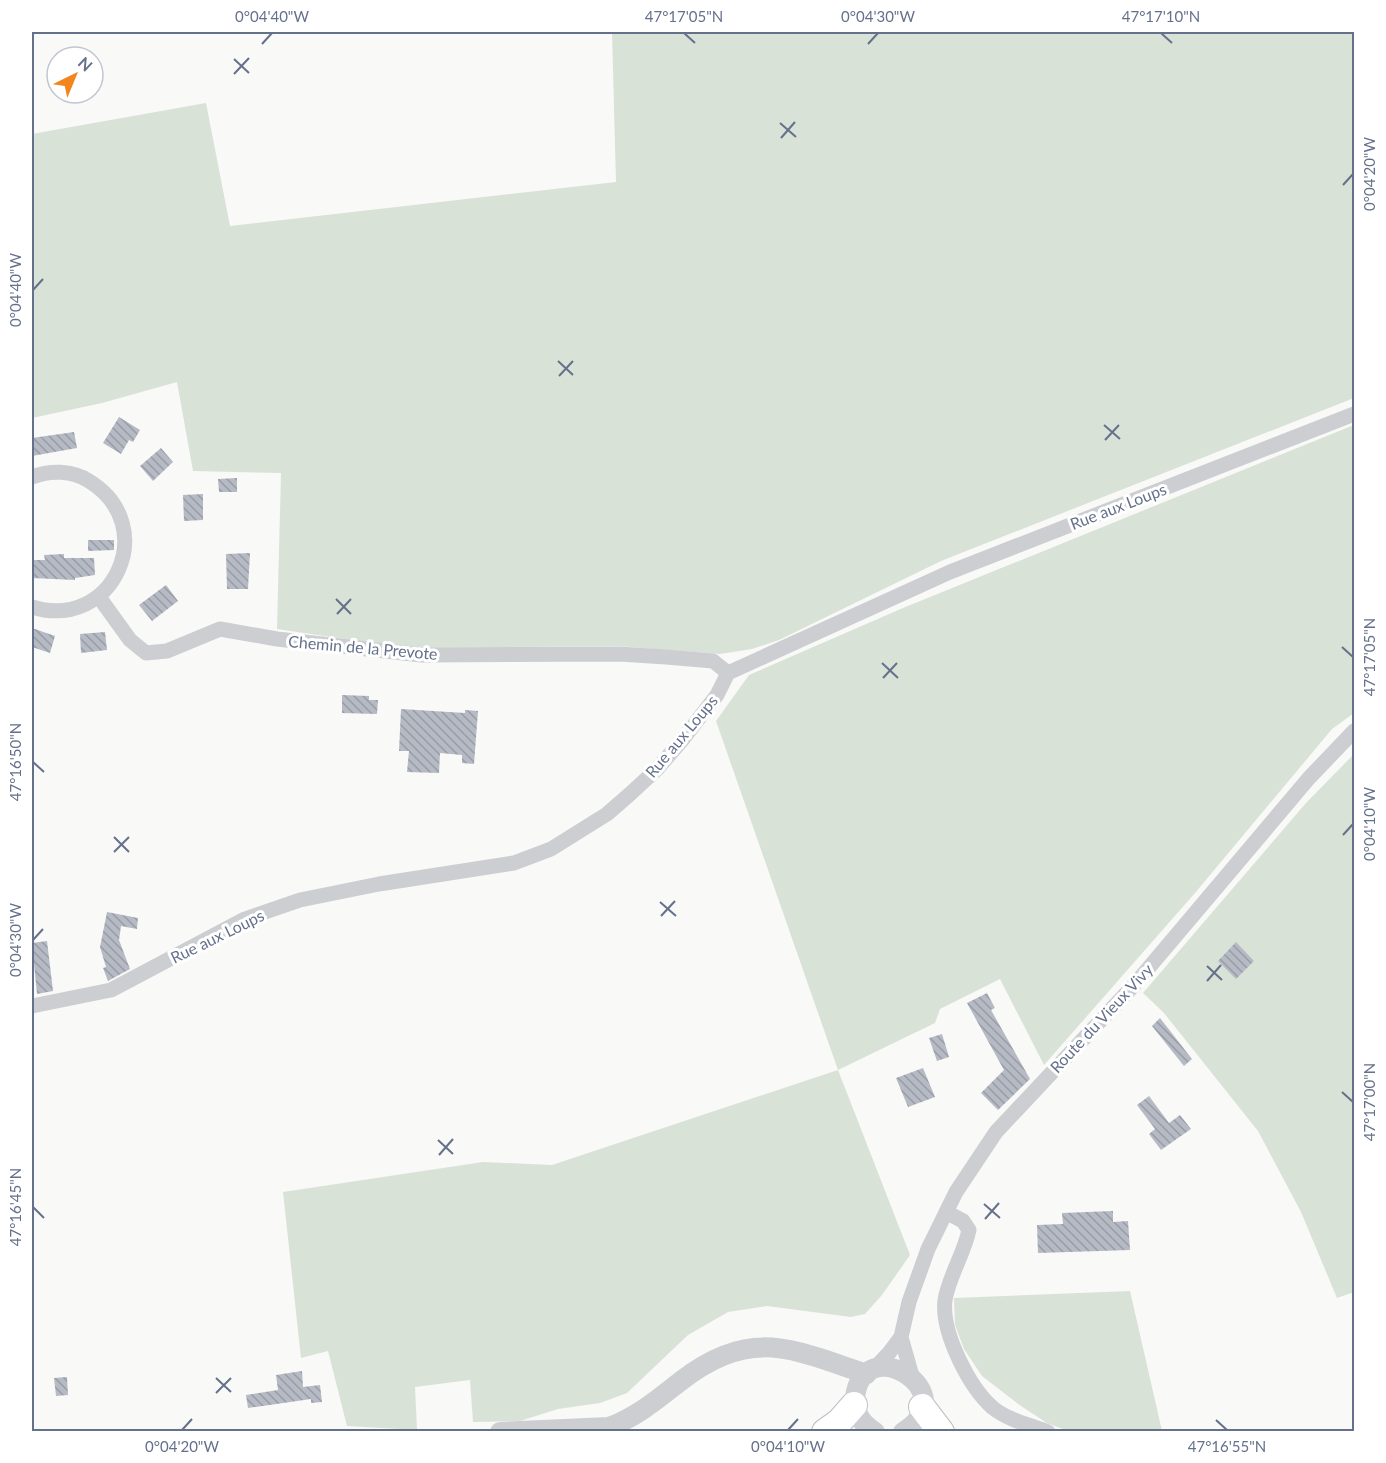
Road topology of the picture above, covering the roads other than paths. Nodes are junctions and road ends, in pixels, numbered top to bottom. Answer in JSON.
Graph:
{"nodes":[{"id":1,"x":1354,"y":414,"type":"edge"},
{"id":2,"x":32,"y":477,"type":"edge"},
{"id":3,"x":99,"y":597,"type":"junction"},
{"id":4,"x":32,"y":607,"type":"edge"},
{"id":5,"x":728,"y":673,"type":"junction"},
{"id":6,"x":1354,"y":731,"type":"edge"},
{"id":7,"x":32,"y":1006,"type":"edge"},
{"id":8,"x":946,"y":1212,"type":"junction"},
{"id":9,"x":900,"y":1336,"type":"junction"},
{"id":10,"x":830,"y":1362,"type":"junction"},
{"id":11,"x":870,"y":1372,"type":"junction"},
{"id":12,"x":912,"y":1376,"type":"junction"},
{"id":13,"x":855,"y":1398,"type":"junction"},
{"id":14,"x":922,"y":1407,"type":"junction"},
{"id":15,"x":870,"y":1430,"type":"edge"},
{"id":16,"x":501,"y":1431,"type":"edge"},
{"id":17,"x":825,"y":1431,"type":"edge"},
{"id":18,"x":903,"y":1431,"type":"edge"},
{"id":19,"x":941,"y":1431,"type":"edge"},
{"id":20,"x":1048,"y":1431,"type":"edge"}],
"edges":[{"from":1,"to":5,"type":"street","name":"Rue aux Loups"},
{"from":2,"to":3,"type":"street"},
{"from":3,"to":4,"type":"street"},
{"from":3,"to":5,"type":"street","name":"Chemin de la Prevote"},
{"from":5,"to":7,"type":"street","name":"Rue aux Loups"},
{"from":6,"to":8,"type":"street","name":"Route du Vieux Vivy"},
{"from":8,"to":9,"type":"street","name":"Route du Vieux Vivy"},
{"from":8,"to":20,"type":"street"},
{"from":9,"to":11,"type":"street","name":"Route du Vieux Vivy"},
{"from":9,"to":12,"type":"street"},
{"from":10,"to":11,"type":"street"},
{"from":10,"to":13,"type":"street"},
{"from":10,"to":16,"type":"street"},
{"from":11,"to":12,"type":"street"},
{"from":11,"to":13,"type":"street"},
{"from":12,"to":14,"type":"street"},
{"from":13,"to":15,"type":"street"},
{"from":13,"to":17,"type":"highway"},
{"from":14,"to":18,"type":"street"},
{"from":14,"to":19,"type":"highway"}]}
